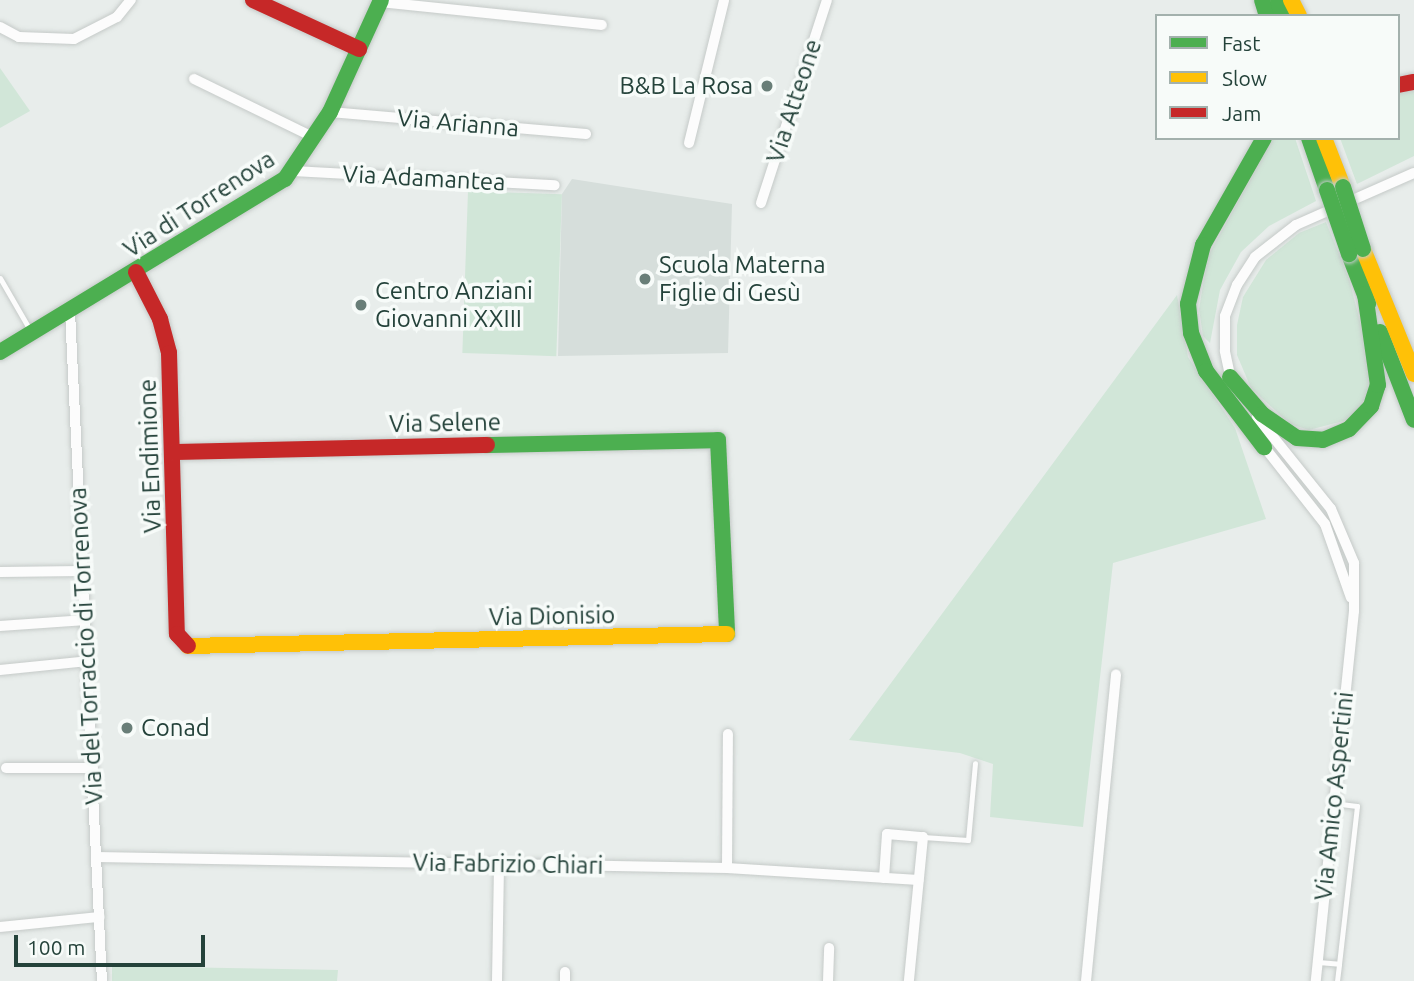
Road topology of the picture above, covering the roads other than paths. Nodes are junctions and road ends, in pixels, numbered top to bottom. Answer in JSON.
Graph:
{"nodes":[{"id":1,"x":131,"y":0,"type":"edge"},
{"id":2,"x":724,"y":0,"type":"edge"},
{"id":3,"x":827,"y":0,"type":"edge"},
{"id":4,"x":257,"y":1,"type":"edge"},
{"id":5,"x":380,"y":1,"type":"edge"},
{"id":6,"x":602,"y":25,"type":"dead end"},
{"id":7,"x":0,"y":27,"type":"edge"},
{"id":8,"x":359,"y":49,"type":"junction"},
{"id":9,"x":194,"y":79,"type":"dead end"},
{"id":10,"x":330,"y":112,"type":"junction"},
{"id":11,"x":586,"y":134,"type":"dead end"},
{"id":12,"x":315,"y":138,"type":"junction"},
{"id":13,"x":1264,"y":140,"type":"edge"},
{"id":14,"x":1310,"y":140,"type":"edge"},
{"id":15,"x":1324,"y":140,"type":"edge"},
{"id":16,"x":689,"y":144,"type":"dead end"},
{"id":17,"x":293,"y":171,"type":"junction"},
{"id":18,"x":1414,"y":173,"type":"edge"},
{"id":19,"x":555,"y":186,"type":"dead end"},
{"id":20,"x":1335,"y":189,"type":"junction"},
{"id":21,"x":761,"y":203,"type":"dead end"},
{"id":22,"x":1356,"y":251,"type":"junction"},
{"id":23,"x":136,"y":272,"type":"junction"},
{"id":24,"x":0,"y":278,"type":"edge"},
{"id":25,"x":1365,"y":294,"type":"junction"},
{"id":26,"x":70,"y":311,"type":"junction"},
{"id":27,"x":32,"y":333,"type":"junction"},
{"id":28,"x":0,"y":352,"type":"edge"},
{"id":29,"x":1414,"y":374,"type":"edge"},
{"id":30,"x":1230,"y":377,"type":"junction"},
{"id":31,"x":1414,"y":420,"type":"edge"},
{"id":32,"x":718,"y":440,"type":"joint"},
{"id":33,"x":1264,"y":447,"type":"junction"},
{"id":34,"x":173,"y":452,"type":"junction"},
{"id":35,"x":82,"y":571,"type":"junction"},
{"id":36,"x":0,"y":572,"type":"edge"},
{"id":37,"x":1354,"y":611,"type":"junction"},
{"id":38,"x":86,"y":620,"type":"junction"},
{"id":39,"x":0,"y":626,"type":"edge"},
{"id":40,"x":183,"y":644,"type":"joint"},
{"id":41,"x":88,"y":661,"type":"junction"},
{"id":42,"x":0,"y":670,"type":"edge"},
{"id":43,"x":1116,"y":674,"type":"dead end"},
{"id":44,"x":728,"y":734,"type":"dead end"},
{"id":45,"x":975,"y":763,"type":"dead end"},
{"id":46,"x":6,"y":768,"type":"dead end"},
{"id":47,"x":93,"y":768,"type":"junction"},
{"id":48,"x":1334,"y":803,"type":"junction"},
{"id":49,"x":923,"y":837,"type":"junction"},
{"id":50,"x":96,"y":857,"type":"junction"},
{"id":51,"x":499,"y":864,"type":"junction"},
{"id":52,"x":727,"y":868,"type":"junction"},
{"id":53,"x":884,"y":878,"type":"junction"},
{"id":54,"x":919,"y":880,"type":"junction"},
{"id":55,"x":99,"y":917,"type":"junction"},
{"id":56,"x":0,"y":927,"type":"edge"},
{"id":57,"x":829,"y":948,"type":"dead end"},
{"id":58,"x":1318,"y":962,"type":"junction"},
{"id":59,"x":1339,"y":964,"type":"junction"},
{"id":60,"x":103,"y":981,"type":"edge"},
{"id":61,"x":497,"y":981,"type":"edge"},
{"id":62,"x":828,"y":981,"type":"edge"},
{"id":63,"x":909,"y":981,"type":"edge"},
{"id":64,"x":1086,"y":981,"type":"edge"},
{"id":65,"x":1316,"y":981,"type":"edge"},
{"id":66,"x":1337,"y":981,"type":"edge"}],
"edges":[{"from":1,"to":7,"type":"street"},
{"from":2,"to":16,"type":"street"},
{"from":3,"to":21,"type":"street","name":"Via Atteone"},
{"from":4,"to":8,"type":"street"},
{"from":5,"to":6,"type":"street"},
{"from":5,"to":8,"type":"street","name":"Via di Torrenova"},
{"from":8,"to":10,"type":"street","name":"Via di Torrenova"},
{"from":9,"to":12,"type":"street"},
{"from":10,"to":11,"type":"street","name":"Via Arianna"},
{"from":10,"to":12,"type":"street","name":"Via di Torrenova"},
{"from":12,"to":17,"type":"street","name":"Via di Torrenova"},
{"from":13,"to":33,"type":"street"},
{"from":14,"to":20,"type":"street"},
{"from":15,"to":20,"type":"street"},
{"from":17,"to":19,"type":"street","name":"Via Adamantea"},
{"from":17,"to":23,"type":"street","name":"Via di Torrenova"},
{"from":18,"to":30,"type":"street","name":"Via Amico Aspertini"},
{"from":20,"to":22,"type":"street","bridge":true},
{"from":22,"to":25,"type":"street"},
{"from":22,"to":29,"type":"street"},
{"from":23,"to":26,"type":"street","name":"Via di Torrenova"},
{"from":23,"to":34,"type":"street","name":"Via Endimione"},
{"from":24,"to":27,"type":"lane"},
{"from":25,"to":30,"type":"street"},
{"from":25,"to":31,"type":"street"},
{"from":26,"to":27,"type":"street","name":"Via di Torrenova"},
{"from":26,"to":35,"type":"street","name":"Via del Torraccio di Torrenova"},
{"from":27,"to":28,"type":"street","name":"Via di Torrenova"},
{"from":30,"to":33,"type":"street","name":"Via Amico Aspertini"},
{"from":30,"to":37,"type":"street","name":"Via Amico Aspertini"},
{"from":32,"to":34,"type":"street","name":"Via Selene"},
{"from":32,"to":40,"type":"street","name":"Via Dionisio"},
{"from":33,"to":37,"type":"street","name":"Via Amico Aspertini"},
{"from":34,"to":40,"type":"street","name":"Via Endimione"},
{"from":35,"to":36,"type":"street"},
{"from":35,"to":38,"type":"street","name":"Via del Torraccio di Torrenova"},
{"from":37,"to":48,"type":"street","name":"Via Amico Aspertini"},
{"from":38,"to":39,"type":"street"},
{"from":38,"to":41,"type":"street","name":"Via del Torraccio di Torrenova"},
{"from":41,"to":42,"type":"street"},
{"from":41,"to":47,"type":"street","name":"Via del Torraccio di Torrenova"},
{"from":43,"to":64,"type":"street"},
{"from":44,"to":52,"type":"street"},
{"from":45,"to":49,"type":"lane"},
{"from":46,"to":47,"type":"street"},
{"from":47,"to":50,"type":"street","name":"Via del Torraccio di Torrenova"},
{"from":48,"to":58,"type":"street","name":"Via Amico Aspertini"},
{"from":48,"to":59,"type":"lane"},
{"from":49,"to":53,"type":"street"},
{"from":49,"to":54,"type":"street"},
{"from":50,"to":51,"type":"street","name":"Via Fabrizio Chiari"},
{"from":50,"to":55,"type":"street","name":"Via del Torraccio di Torrenova"},
{"from":51,"to":52,"type":"street","name":"Via Fabrizio Chiari"},
{"from":51,"to":61,"type":"street"},
{"from":52,"to":53,"type":"street","name":"Via Fabrizio Chiari"},
{"from":53,"to":54,"type":"street","name":"Via Fabrizio Chiari"},
{"from":54,"to":63,"type":"street"},
{"from":55,"to":56,"type":"street"},
{"from":55,"to":60,"type":"street","name":"Via del Torraccio di Torrenova"},
{"from":57,"to":62,"type":"street"},
{"from":58,"to":59,"type":"lane"},
{"from":58,"to":65,"type":"street","name":"Via Amico Aspertini"},
{"from":59,"to":66,"type":"lane"}]}
